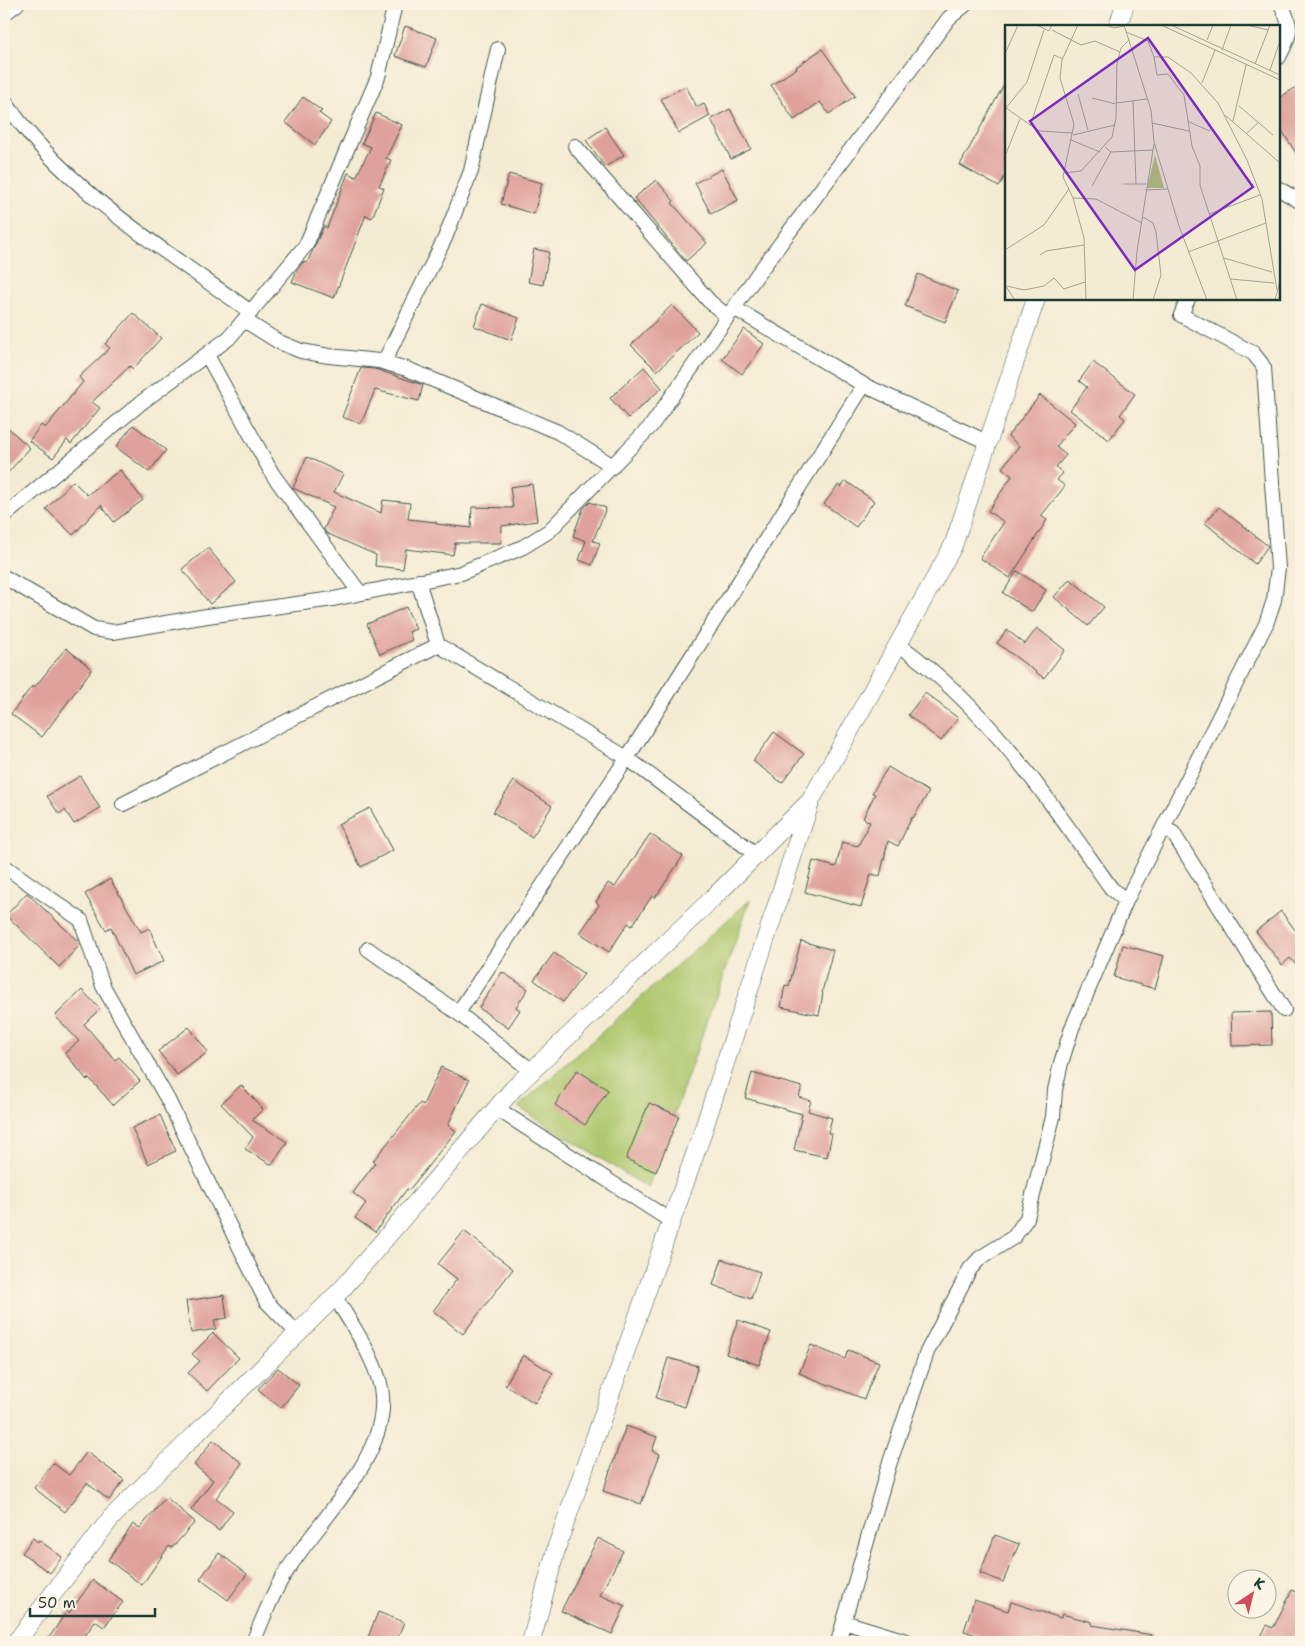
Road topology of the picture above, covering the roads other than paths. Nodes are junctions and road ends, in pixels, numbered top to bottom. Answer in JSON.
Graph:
{"nodes":[{"id":1,"x":17,"y":4,"type":"edge"},
{"id":2,"x":395,"y":4,"type":"edge"},
{"id":3,"x":966,"y":4,"type":"edge"},
{"id":4,"x":1125,"y":4,"type":"edge"},
{"id":5,"x":1281,"y":4,"type":"edge"},
{"id":6,"x":4,"y":14,"type":"edge"},
{"id":7,"x":1118,"y":25,"type":"edge"},
{"id":8,"x":498,"y":49,"type":"dead end"},
{"id":9,"x":1280,"y":55,"type":"edge"},
{"id":10,"x":4,"y":100,"type":"edge"},
{"id":11,"x":576,"y":146,"type":"dead end"},
{"id":12,"x":1280,"y":190,"type":"edge"},
{"id":13,"x":1301,"y":202,"type":"edge"},
{"id":14,"x":1036,"y":300,"type":"edge"},
{"id":15,"x":1188,"y":300,"type":"edge"},
{"id":16,"x":731,"y":313,"type":"junction"},
{"id":17,"x":248,"y":316,"type":"junction"},
{"id":18,"x":207,"y":355,"type":"junction"},
{"id":19,"x":384,"y":362,"type":"junction"},
{"id":20,"x":864,"y":385,"type":"junction"},
{"id":21,"x":987,"y":442,"type":"junction"},
{"id":22,"x":613,"y":466,"type":"junction"},
{"id":23,"x":4,"y":516,"type":"edge"},
{"id":24,"x":4,"y":577,"type":"edge"},
{"id":25,"x":418,"y":581,"type":"junction"},
{"id":26,"x":360,"y":593,"type":"junction"},
{"id":27,"x":898,"y":644,"type":"junction"},
{"id":28,"x":438,"y":645,"type":"junction"},
{"id":29,"x":627,"y":758,"type":"junction"},
{"id":30,"x":811,"y":800,"type":"junction"},
{"id":31,"x":123,"y":804,"type":"dead end"},
{"id":32,"x":1163,"y":828,"type":"junction"},
{"id":33,"x":757,"y":854,"type":"junction"},
{"id":34,"x":4,"y":866,"type":"edge"},
{"id":35,"x":1126,"y":901,"type":"junction"},
{"id":36,"x":368,"y":949,"type":"dead end"},
{"id":37,"x":1284,"y":1010,"type":"dead end"},
{"id":38,"x":458,"y":1013,"type":"junction"},
{"id":39,"x":532,"y":1071,"type":"junction"},
{"id":40,"x":496,"y":1108,"type":"junction"},
{"id":41,"x":671,"y":1221,"type":"junction"},
{"id":42,"x":335,"y":1297,"type":"junction"},
{"id":43,"x":298,"y":1334,"type":"junction"},
{"id":44,"x":844,"y":1622,"type":"junction"},
{"id":45,"x":16,"y":1642,"type":"edge"},
{"id":46,"x":253,"y":1642,"type":"edge"},
{"id":47,"x":531,"y":1642,"type":"edge"},
{"id":48,"x":838,"y":1642,"type":"edge"},
{"id":49,"x":909,"y":1642,"type":"edge"}],
"edges":[{"from":1,"to":6,"type":"street"},
{"from":2,"to":17,"type":"street"},
{"from":3,"to":16,"type":"street"},
{"from":4,"to":7,"type":"street"},
{"from":5,"to":9,"type":"street"},
{"from":8,"to":19,"type":"street"},
{"from":10,"to":17,"type":"street"},
{"from":11,"to":16,"type":"street"},
{"from":12,"to":13,"type":"street"},
{"from":14,"to":21,"type":"street"},
{"from":15,"to":32,"type":"street"},
{"from":16,"to":20,"type":"street"},
{"from":16,"to":22,"type":"street"},
{"from":17,"to":18,"type":"street"},
{"from":17,"to":19,"type":"street"},
{"from":18,"to":23,"type":"street"},
{"from":18,"to":26,"type":"street"},
{"from":19,"to":22,"type":"street"},
{"from":20,"to":21,"type":"street"},
{"from":20,"to":29,"type":"street"},
{"from":21,"to":27,"type":"street"},
{"from":22,"to":25,"type":"street"},
{"from":24,"to":26,"type":"street"},
{"from":25,"to":26,"type":"street"},
{"from":25,"to":28,"type":"street"},
{"from":27,"to":30,"type":"street"},
{"from":27,"to":35,"type":"street"},
{"from":28,"to":29,"type":"street"},
{"from":28,"to":31,"type":"street"},
{"from":29,"to":33,"type":"street"},
{"from":29,"to":38,"type":"street"},
{"from":30,"to":33,"type":"street"},
{"from":30,"to":41,"type":"street"},
{"from":32,"to":35,"type":"street"},
{"from":32,"to":37,"type":"street"},
{"from":33,"to":39,"type":"street"},
{"from":34,"to":43,"type":"street"},
{"from":35,"to":44,"type":"street"},
{"from":36,"to":38,"type":"street"},
{"from":38,"to":39,"type":"street"},
{"from":39,"to":40,"type":"street"},
{"from":40,"to":41,"type":"street"},
{"from":40,"to":42,"type":"street"},
{"from":41,"to":47,"type":"street"},
{"from":42,"to":43,"type":"street"},
{"from":42,"to":46,"type":"street"},
{"from":43,"to":45,"type":"street"},
{"from":44,"to":48,"type":"street"},
{"from":44,"to":49,"type":"street"}]}
